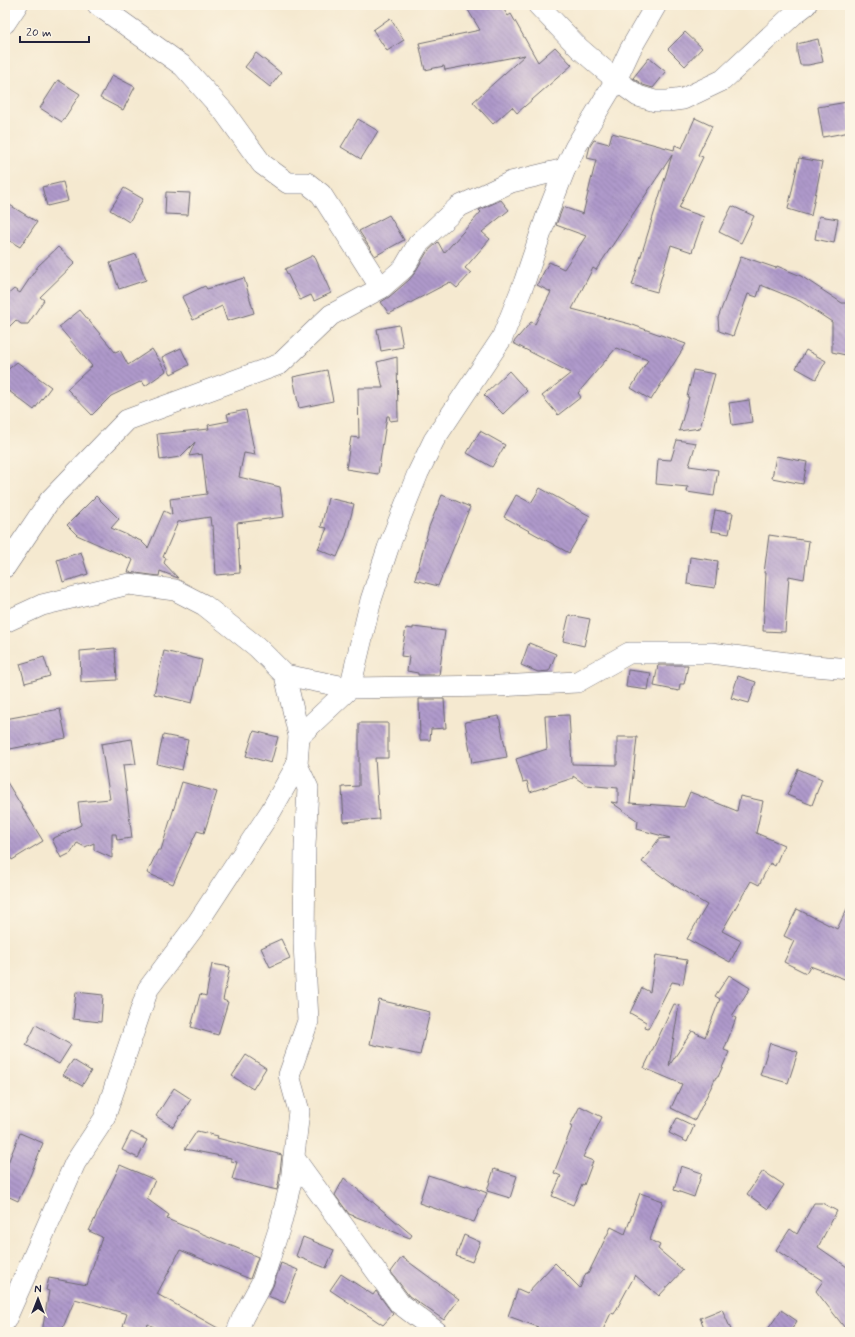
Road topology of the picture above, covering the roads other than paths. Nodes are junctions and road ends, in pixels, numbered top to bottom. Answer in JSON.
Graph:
{"nodes":[{"id":1,"x":17,"y":5,"type":"edge"},
{"id":2,"x":98,"y":5,"type":"edge"},
{"id":3,"x":538,"y":5,"type":"edge"},
{"id":4,"x":656,"y":5,"type":"edge"},
{"id":5,"x":806,"y":5,"type":"edge"},
{"id":6,"x":5,"y":23,"type":"edge"},
{"id":7,"x":616,"y":80,"type":"junction"},
{"id":8,"x":565,"y":169,"type":"junction"},
{"id":9,"x":381,"y":288,"type":"junction"},
{"id":10,"x":5,"y":567,"type":"edge"},
{"id":11,"x":5,"y":622,"type":"edge"},
{"id":12,"x":850,"y":669,"type":"edge"},
{"id":13,"x":285,"y":675,"type":"junction"},
{"id":14,"x":350,"y":688,"type":"junction"},
{"id":15,"x":299,"y":736,"type":"junction"},
{"id":16,"x":297,"y":765,"type":"junction"},
{"id":17,"x":294,"y":1158,"type":"junction"},
{"id":18,"x":5,"y":1321,"type":"edge"},
{"id":19,"x":237,"y":1332,"type":"edge"},
{"id":20,"x":437,"y":1332,"type":"edge"}],
"edges":[{"from":1,"to":6,"type":"street"},
{"from":2,"to":9,"type":"street"},
{"from":3,"to":7,"type":"street"},
{"from":4,"to":7,"type":"street"},
{"from":5,"to":7,"type":"street"},
{"from":7,"to":8,"type":"street"},
{"from":8,"to":9,"type":"street"},
{"from":8,"to":14,"type":"street"},
{"from":9,"to":10,"type":"street"},
{"from":11,"to":13,"type":"street"},
{"from":12,"to":14,"type":"street"},
{"from":13,"to":14,"type":"street"},
{"from":13,"to":15,"type":"street"},
{"from":14,"to":15,"type":"street"},
{"from":15,"to":16,"type":"street"},
{"from":16,"to":17,"type":"street"},
{"from":16,"to":18,"type":"street"},
{"from":17,"to":19,"type":"street"},
{"from":17,"to":20,"type":"street"}]}
